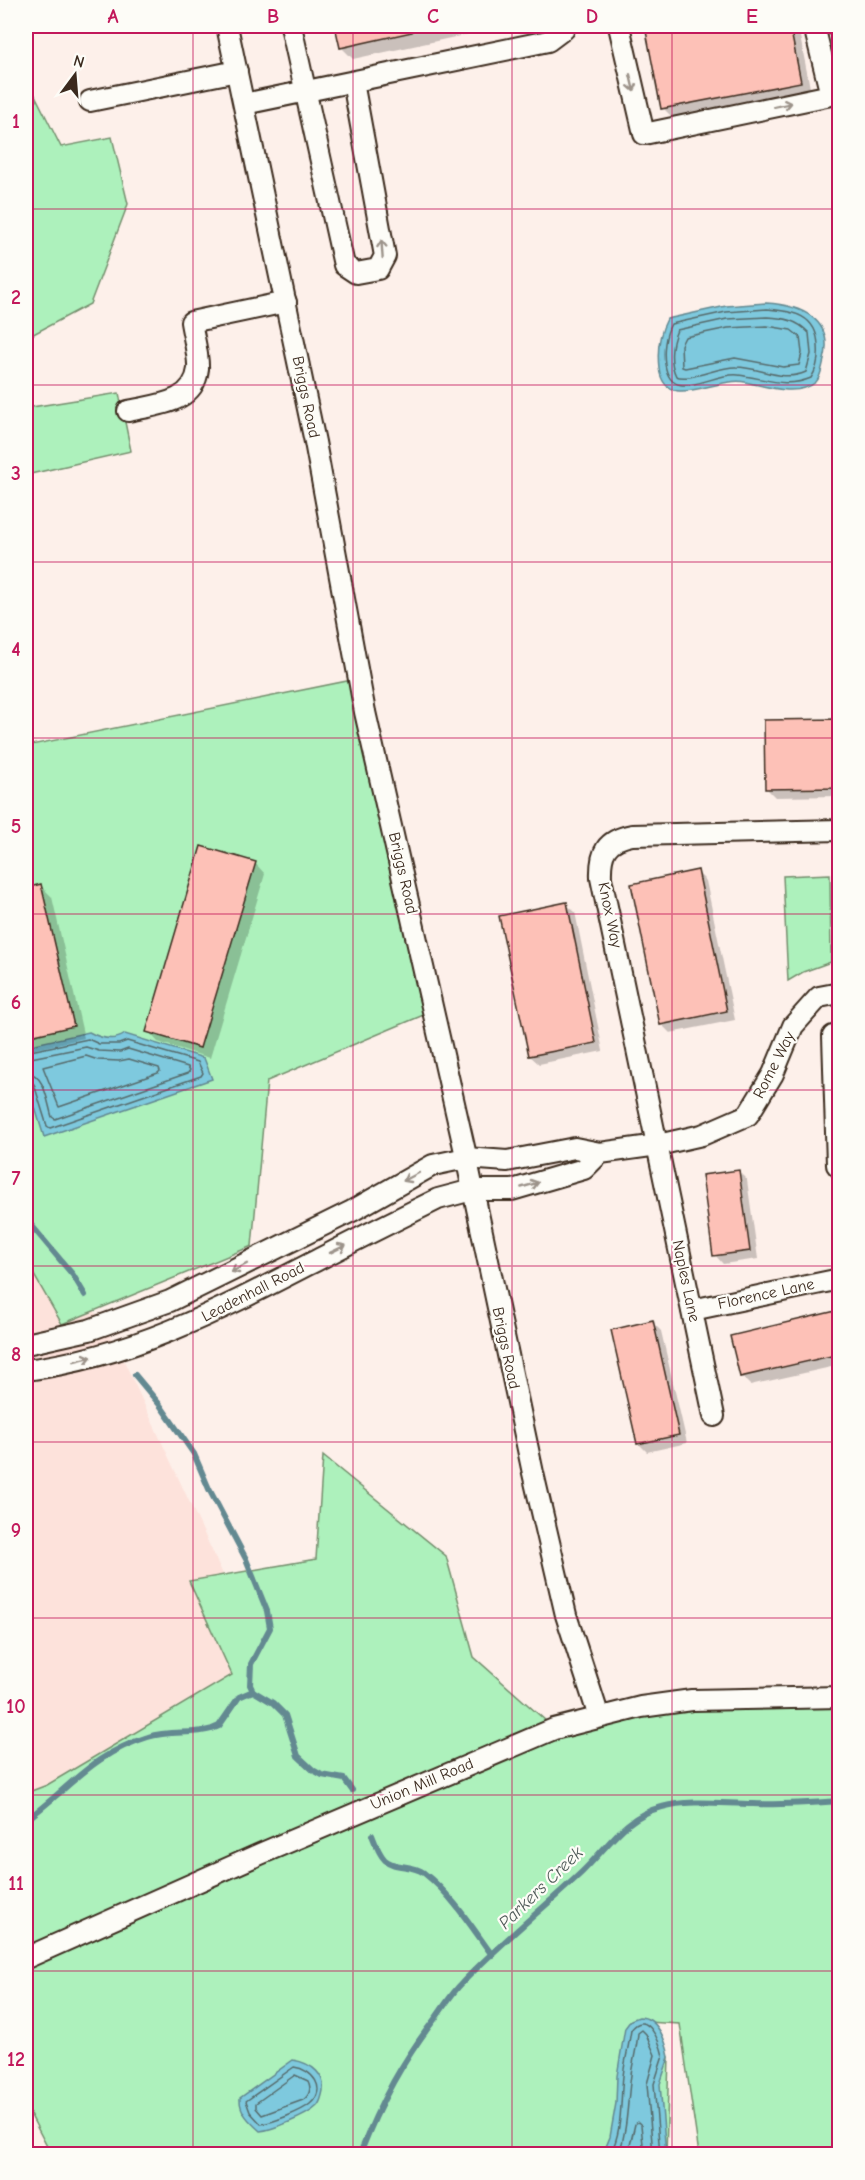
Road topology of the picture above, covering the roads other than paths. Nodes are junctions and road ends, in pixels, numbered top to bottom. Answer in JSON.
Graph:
{"nodes":[{"id":1,"x":227,"y":26,"type":"edge"},
{"id":2,"x":291,"y":26,"type":"edge"},
{"id":3,"x":565,"y":26,"type":"edge"},
{"id":4,"x":619,"y":26,"type":"edge"},
{"id":5,"x":814,"y":26,"type":"edge"},
{"id":6,"x":237,"y":71,"type":"junction"},
{"id":7,"x":353,"y":82,"type":"junction"},
{"id":8,"x":305,"y":92,"type":"junction"},
{"id":9,"x":90,"y":101,"type":"dead end"},
{"id":10,"x":243,"y":104,"type":"junction"},
{"id":11,"x":286,"y":302,"type":"junction"},
{"id":12,"x":128,"y":411,"type":"dead end"},
{"id":13,"x":840,"y":830,"type":"edge"},
{"id":14,"x":840,"y":993,"type":"edge"},
{"id":15,"x":833,"y":1036,"type":"dead end"},
{"id":16,"x":658,"y":1145,"type":"junction"},
{"id":17,"x":600,"y":1153,"type":"junction"},
{"id":18,"x":466,"y":1158,"type":"junction"},
{"id":19,"x":840,"y":1168,"type":"edge"},
{"id":20,"x":472,"y":1190,"type":"junction"},
{"id":21,"x":840,"y":1279,"type":"edge"},
{"id":22,"x":692,"y":1310,"type":"junction"},
{"id":23,"x":26,"y":1344,"type":"edge"},
{"id":24,"x":26,"y":1370,"type":"edge"},
{"id":25,"x":714,"y":1416,"type":"dead end"},
{"id":26,"x":840,"y":1697,"type":"edge"},
{"id":27,"x":599,"y":1717,"type":"junction"},
{"id":28,"x":26,"y":1958,"type":"edge"}],
"edges":[{"from":1,"to":6,"type":"street","name":"Briggs Road"},
{"from":2,"to":8,"type":"street"},
{"from":3,"to":7,"type":"street"},
{"from":4,"to":5,"type":"street","one_way":true},
{"from":6,"to":9,"type":"street"},
{"from":6,"to":10,"type":"street","name":"Briggs Road"},
{"from":7,"to":8,"type":"street"},
{"from":8,"to":7,"type":"street","one_way":true},
{"from":8,"to":10,"type":"street"},
{"from":10,"to":11,"type":"street","name":"Briggs Road"},
{"from":11,"to":12,"type":"street"},
{"from":11,"to":18,"type":"street","name":"Briggs Road"},
{"from":13,"to":16,"type":"street","name":"Knox Way"},
{"from":14,"to":16,"type":"street","name":"Rome Way"},
{"from":15,"to":19,"type":"street"},
{"from":16,"to":17,"type":"street","name":"Rome Way"},
{"from":16,"to":22,"type":"street","name":"Naples Lane"},
{"from":17,"to":18,"type":"street","name":"Leadenhall Road"},
{"from":20,"to":17,"type":"street","name":"Leadenhall Road","one_way":true},
{"from":18,"to":20,"type":"street","name":"Briggs Road"},
{"from":18,"to":23,"type":"street","name":"Leadenhall Road","one_way":true},
{"from":24,"to":20,"type":"street","name":"Leadenhall Road","one_way":true},
{"from":20,"to":27,"type":"street","name":"Briggs Road"},
{"from":21,"to":22,"type":"street","name":"Florence Lane"},
{"from":22,"to":25,"type":"street","name":"Naples Lane"},
{"from":26,"to":27,"type":"street","name":"Union Mill Road"},
{"from":27,"to":28,"type":"street","name":"Union Mill Road"}]}
